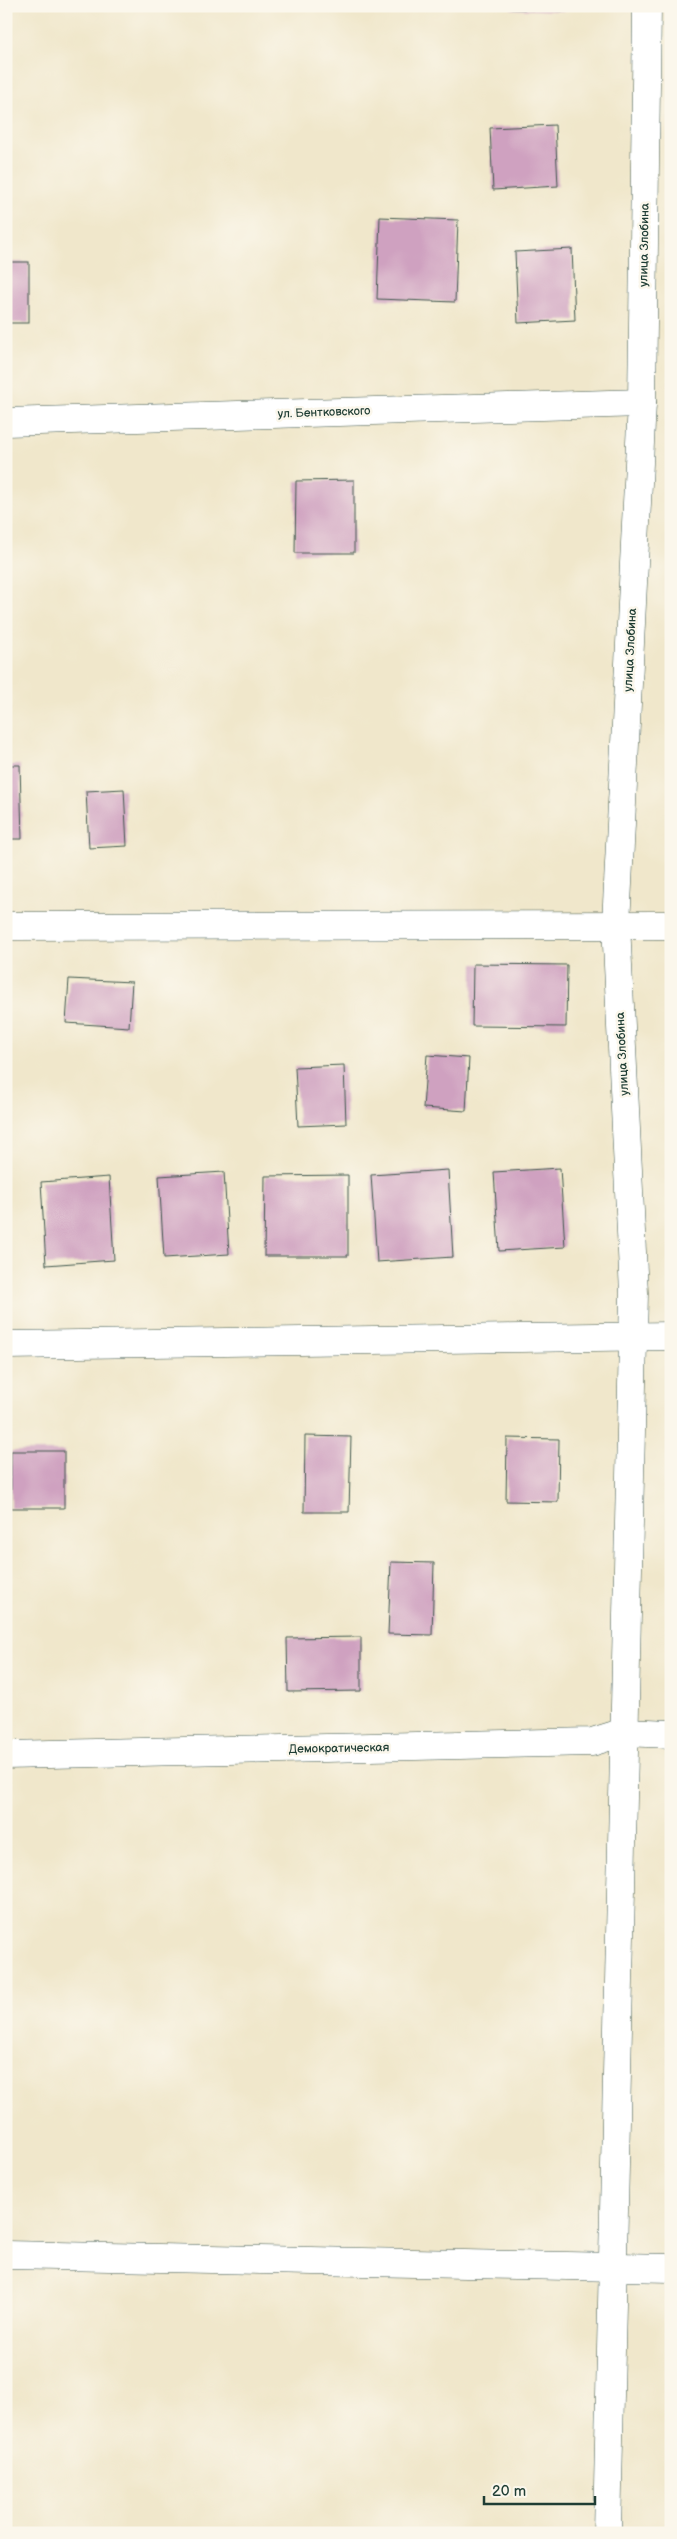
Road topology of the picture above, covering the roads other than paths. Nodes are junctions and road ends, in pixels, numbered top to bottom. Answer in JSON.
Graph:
{"nodes":[{"id":1,"x":647,"y":6,"type":"edge"},
{"id":2,"x":642,"y":403,"type":"junction"},
{"id":3,"x":6,"y":422,"type":"edge"},
{"id":4,"x":616,"y":924,"type":"junction"},
{"id":5,"x":671,"y":925,"type":"edge"},
{"id":6,"x":6,"y":926,"type":"edge"},
{"id":7,"x":633,"y":1336,"type":"junction"},
{"id":8,"x":671,"y":1336,"type":"edge"},
{"id":9,"x":6,"y":1345,"type":"edge"},
{"id":10,"x":624,"y":1732,"type":"junction"},
{"id":11,"x":671,"y":1734,"type":"edge"},
{"id":12,"x":6,"y":1755,"type":"edge"},
{"id":13,"x":6,"y":2255,"type":"edge"},
{"id":14,"x":612,"y":2268,"type":"junction"},
{"id":15,"x":671,"y":2268,"type":"edge"},
{"id":16,"x":606,"y":2533,"type":"edge"}],
"edges":[{"from":1,"to":2,"type":"street","name":"улица Злобина"},
{"from":2,"to":3,"type":"street","name":"ул. Бентковского"},
{"from":2,"to":4,"type":"street","name":"улица Злобина"},
{"from":4,"to":5,"type":"street"},
{"from":4,"to":6,"type":"street"},
{"from":4,"to":7,"type":"street","name":"улица Злобина"},
{"from":7,"to":8,"type":"street"},
{"from":7,"to":9,"type":"street"},
{"from":7,"to":10,"type":"street","name":"улица Злобина"},
{"from":10,"to":11,"type":"street","name":"Демократическая"},
{"from":10,"to":12,"type":"street","name":"Демократическая"},
{"from":10,"to":14,"type":"street","name":"улица Злобина"},
{"from":13,"to":14,"type":"street"},
{"from":14,"to":15,"type":"street"},
{"from":14,"to":16,"type":"street","name":"улица Злобина"}]}
